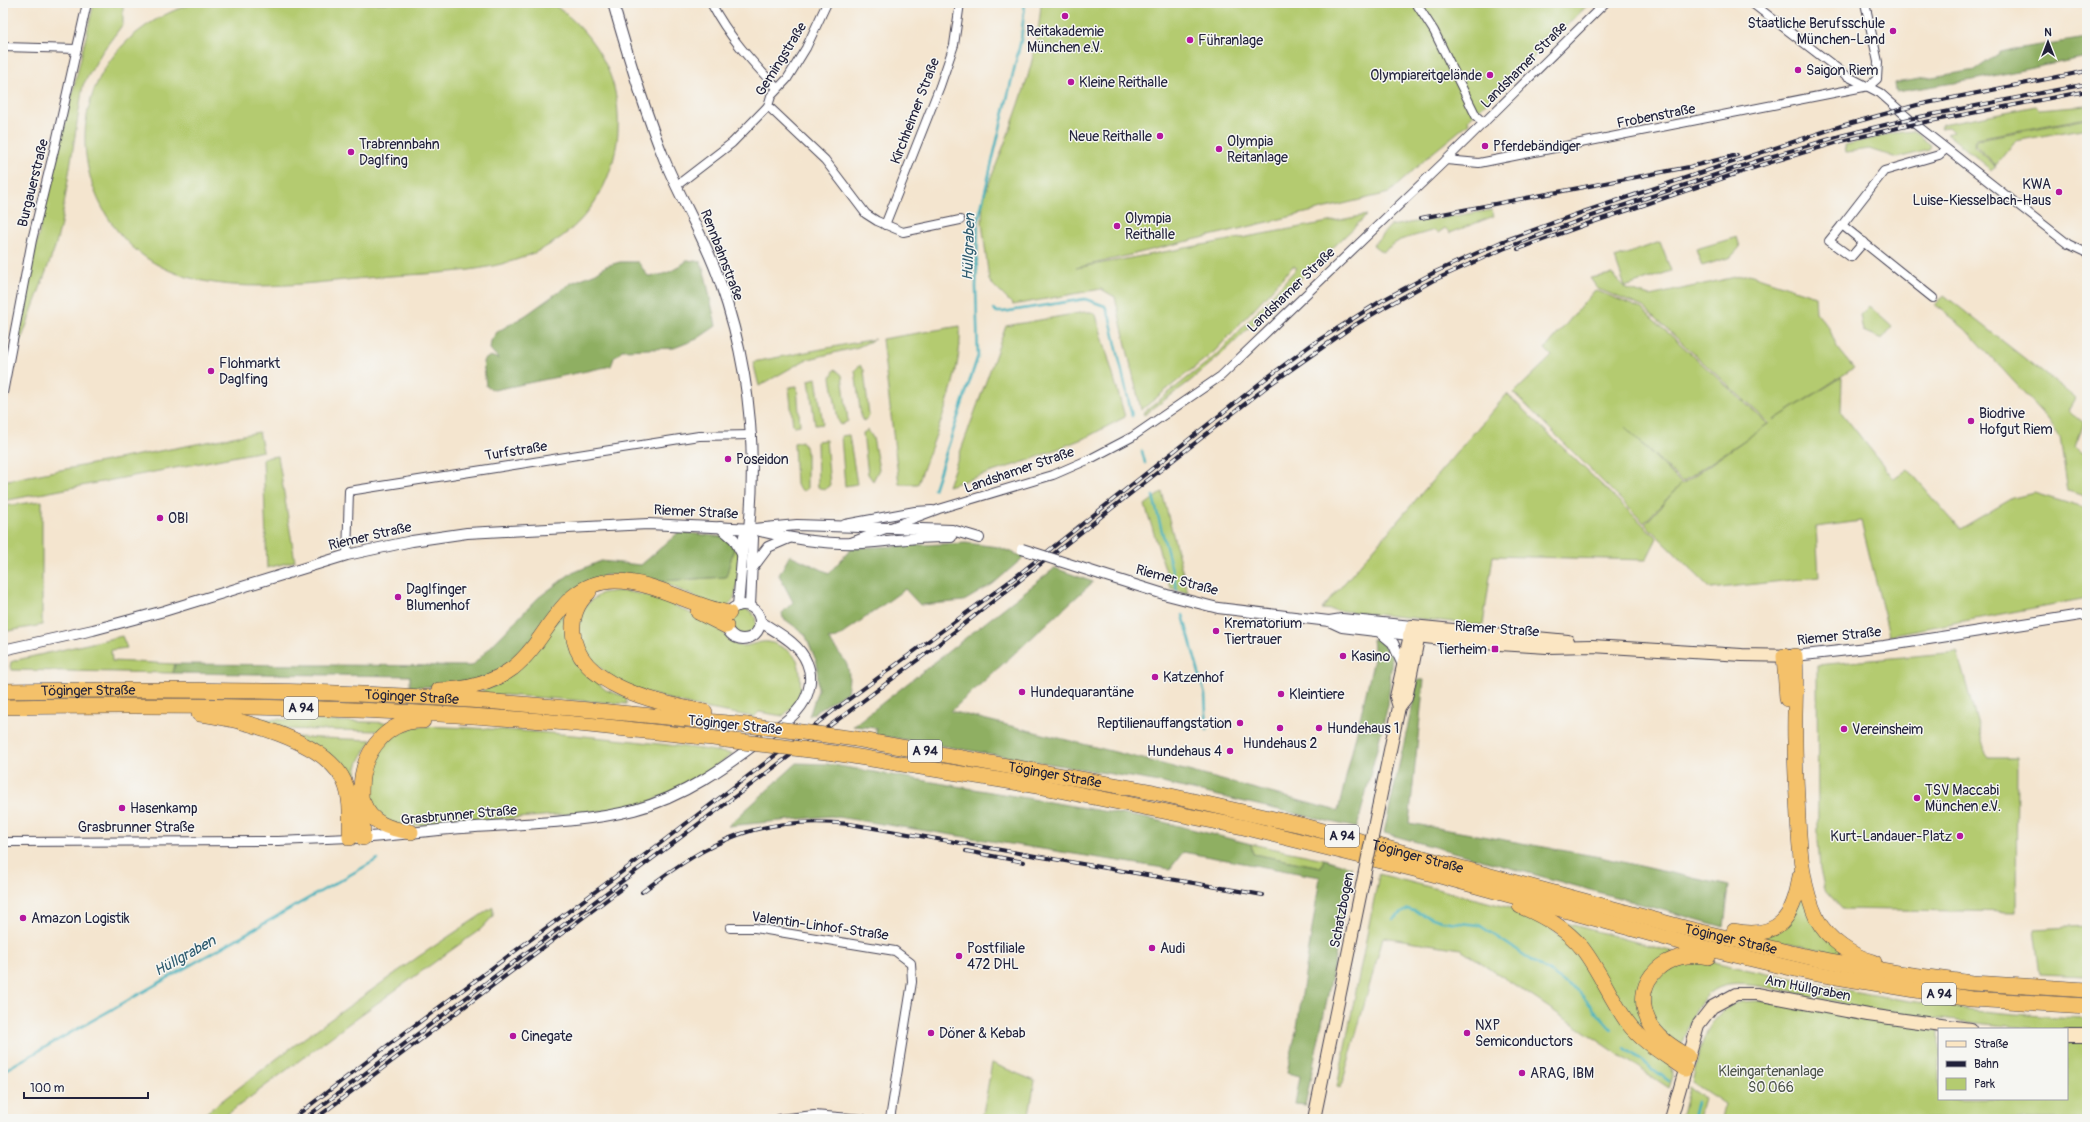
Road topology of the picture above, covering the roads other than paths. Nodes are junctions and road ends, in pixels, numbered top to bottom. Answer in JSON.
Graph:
{"nodes":[{"id":1,"x":87,"y":3,"type":"edge"},
{"id":2,"x":613,"y":3,"type":"edge"},
{"id":3,"x":711,"y":3,"type":"edge"},
{"id":4,"x":827,"y":3,"type":"edge"},
{"id":5,"x":960,"y":3,"type":"edge"},
{"id":6,"x":1416,"y":3,"type":"edge"},
{"id":7,"x":1605,"y":3,"type":"edge"},
{"id":8,"x":1752,"y":3,"type":"edge"},
{"id":9,"x":1865,"y":3,"type":"edge"},
{"id":10,"x":3,"y":47,"type":"edge"},
{"id":11,"x":77,"y":49,"type":"junction"},
{"id":12,"x":1869,"y":86,"type":"junction"},
{"id":13,"x":777,"y":88,"type":"junction"},
{"id":14,"x":768,"y":106,"type":"junction"},
{"id":15,"x":1484,"y":123,"type":"junction"},
{"id":16,"x":1946,"y":149,"type":"junction"},
{"id":17,"x":1446,"y":160,"type":"junction"},
{"id":18,"x":676,"y":186,"type":"junction"},
{"id":19,"x":960,"y":220,"type":"dead end"},
{"id":20,"x":885,"y":225,"type":"junction"},
{"id":21,"x":1842,"y":225,"type":"junction"},
{"id":22,"x":1864,"y":242,"type":"junction"},
{"id":23,"x":2086,"y":250,"type":"edge"},
{"id":24,"x":1933,"y":298,"type":"dead end"},
{"id":25,"x":3,"y":393,"type":"edge"},
{"id":26,"x":752,"y":435,"type":"junction"},
{"id":27,"x":939,"y":509,"type":"junction"},
{"id":28,"x":838,"y":526,"type":"junction"},
{"id":29,"x":720,"y":527,"type":"junction"},
{"id":30,"x":885,"y":528,"type":"junction"},
{"id":31,"x":751,"y":529,"type":"junction"},
{"id":32,"x":789,"y":538,"type":"junction"},
{"id":33,"x":846,"y":543,"type":"junction"},
{"id":34,"x":1022,"y":549,"type":"dead end"},
{"id":35,"x":742,"y":554,"type":"junction"},
{"id":36,"x":347,"y":555,"type":"junction"},
{"id":37,"x":752,"y":568,"type":"junction"},
{"id":38,"x":600,"y":584,"type":"junction"},
{"id":39,"x":750,"y":606,"type":"junction"},
{"id":40,"x":2087,"y":614,"type":"edge"},
{"id":41,"x":731,"y":615,"type":"junction"},
{"id":42,"x":1329,"y":621,"type":"junction"},
{"id":43,"x":761,"y":622,"type":"junction"},
{"id":44,"x":1415,"y":631,"type":"junction"},
{"id":45,"x":1379,"y":632,"type":"junction"},
{"id":46,"x":757,"y":633,"type":"junction"},
{"id":47,"x":783,"y":636,"type":"junction"},
{"id":48,"x":3,"y":650,"type":"edge"},
{"id":49,"x":1789,"y":656,"type":"junction"},
{"id":50,"x":1402,"y":663,"type":"junction"},
{"id":51,"x":3,"y":692,"type":"edge"},
{"id":52,"x":404,"y":696,"type":"junction"},
{"id":53,"x":126,"y":706,"type":"junction"},
{"id":54,"x":3,"y":707,"type":"edge"},
{"id":55,"x":1399,"y":707,"type":"junction"},
{"id":56,"x":475,"y":716,"type":"junction"},
{"id":57,"x":747,"y":725,"type":"junction"},
{"id":58,"x":362,"y":798,"type":"junction"},
{"id":59,"x":411,"y":832,"type":"junction"},
{"id":60,"x":357,"y":838,"type":"junction"},
{"id":61,"x":3,"y":843,"type":"edge"},
{"id":62,"x":1801,"y":867,"type":"junction"},
{"id":63,"x":1463,"y":883,"type":"junction"},
{"id":64,"x":730,"y":928,"type":"dead end"},
{"id":65,"x":1684,"y":928,"type":"junction"},
{"id":66,"x":1793,"y":969,"type":"junction"},
{"id":67,"x":1898,"y":973,"type":"junction"},
{"id":68,"x":2087,"y":990,"type":"edge"},
{"id":69,"x":2087,"y":1006,"type":"edge"},
{"id":70,"x":1963,"y":1028,"type":"edge"},
{"id":71,"x":2068,"y":1036,"type":"edge"},
{"id":72,"x":2087,"y":1036,"type":"edge"},
{"id":73,"x":1686,"y":1063,"type":"junction"},
{"id":74,"x":853,"y":1118,"type":"edge"},
{"id":75,"x":779,"y":1119,"type":"edge"},
{"id":76,"x":863,"y":1119,"type":"edge"},
{"id":77,"x":890,"y":1119,"type":"edge"},
{"id":78,"x":1314,"y":1119,"type":"edge"},
{"id":79,"x":1671,"y":1119,"type":"edge"}],
"edges":[{"from":1,"to":11,"type":"street","name":"Burgauerstraße"},
{"from":2,"to":18,"type":"street","name":"Rennbahnstraße"},
{"from":3,"to":13,"type":"street"},
{"from":4,"to":13,"type":"street","name":"Gemingstraße"},
{"from":5,"to":20,"type":"street","name":"Kirchheimer Straße"},
{"from":6,"to":15,"type":"street"},
{"from":7,"to":15,"type":"street","name":"Landshamer Straße"},
{"from":8,"to":12,"type":"street"},
{"from":9,"to":12,"type":"street"},
{"from":10,"to":11,"type":"street"},
{"from":11,"to":25,"type":"street","name":"Burgauerstraße"},
{"from":12,"to":16,"type":"street"},
{"from":12,"to":17,"type":"street","name":"Frobenstraße"},
{"from":13,"to":14,"type":"street","name":"Gemingstraße"},
{"from":14,"to":18,"type":"street","name":"Gemingstraße"},
{"from":14,"to":20,"type":"street"},
{"from":15,"to":17,"type":"street","name":"Landshamer Straße"},
{"from":16,"to":21,"type":"street"},
{"from":16,"to":23,"type":"street"},
{"from":17,"to":27,"type":"street","name":"Landshamer Straße"},
{"from":18,"to":26,"type":"street","name":"Rennbahnstraße"},
{"from":19,"to":20,"type":"street"},
{"from":21,"to":22,"type":"street"},
{"from":21,"to":22,"type":"street"},
{"from":22,"to":24,"type":"street"},
{"from":26,"to":31,"type":"street","name":"Rennbahnstraße"},
{"from":26,"to":36,"type":"street","name":"Turfstraße"},
{"from":27,"to":28,"type":"street","name":"Landshamer Straße"},
{"from":27,"to":30,"type":"street","name":"Landshamer Straße"},
{"from":28,"to":30,"type":"street","name":"Riemer Straße"},
{"from":28,"to":31,"type":"street","name":"Riemer Straße"},
{"from":29,"to":31,"type":"street","name":"Riemer Straße"},
{"from":29,"to":35,"type":"street"},
{"from":29,"to":36,"type":"street","name":"Riemer Straße"},
{"from":30,"to":33,"type":"street","name":"Landshamer Straße"},
{"from":30,"to":33,"type":"street","name":"Riemer Straße"},
{"from":31,"to":32,"type":"street","name":"Riemer Straße"},
{"from":31,"to":35,"type":"street","name":"Rennbahnstraße"},
{"from":31,"to":37,"type":"street","name":"Rennbahnstraße"},
{"from":32,"to":33,"type":"street","name":"Riemer Straße"},
{"from":32,"to":37,"type":"street"},
{"from":34,"to":42,"type":"street","name":"Riemer Straße","bridge":true},
{"from":35,"to":41,"type":"street","name":"Rennbahnstraße"},
{"from":36,"to":48,"type":"street","name":"Riemer Straße"},
{"from":37,"to":39,"type":"street","name":"Rennbahnstraße"},
{"from":38,"to":41,"type":"highway"},
{"from":38,"to":52,"type":"highway"},
{"from":38,"to":57,"type":"highway"},
{"from":39,"to":41,"type":"street"},
{"from":39,"to":43,"type":"street"},
{"from":40,"to":49,"type":"street","name":"Riemer Straße"},
{"from":41,"to":46,"type":"street"},
{"from":42,"to":44,"type":"street","name":"Riemer Straße"},
{"from":42,"to":45,"type":"street","name":"Riemer Straße"},
{"from":43,"to":46,"type":"street"},
{"from":43,"to":47,"type":"street","name":"Grasbrunner Straße"},
{"from":44,"to":45,"type":"street","name":"Riemer Straße"},
{"from":44,"to":49,"type":"main road","name":"Riemer Straße"},
{"from":44,"to":50,"type":"main road","name":"Schatzbogen"},
{"from":44,"to":55,"type":"main road","name":"Schatzbogen"},
{"from":45,"to":50,"type":"street"},
{"from":46,"to":47,"type":"street"},
{"from":47,"to":59,"type":"street","name":"Grasbrunner Straße"},
{"from":49,"to":62,"type":"highway"},
{"from":50,"to":55,"type":"main road","name":"Schatzbogen"},
{"from":51,"to":52,"type":"highway","name":"Töginger Straße","number":"A 94"},
{"from":52,"to":57,"type":"highway","name":"Töginger Straße","number":"A 94"},
{"from":53,"to":54,"type":"highway","name":"Töginger Straße","number":"A 94"},
{"from":53,"to":56,"type":"highway","name":"Töginger Straße","number":"A 94"},
{"from":53,"to":60,"type":"highway"},
{"from":55,"to":78,"type":"main road","name":"Schatzbogen","bridge":true},
{"from":56,"to":58,"type":"highway"},
{"from":56,"to":63,"type":"highway","name":"Töginger Straße","number":"A 94","bridge":true},
{"from":57,"to":65,"type":"highway","name":"Töginger Straße","number":"A 94","bridge":true},
{"from":58,"to":59,"type":"highway"},
{"from":58,"to":60,"type":"highway"},
{"from":59,"to":60,"type":"street","name":"Grasbrunner Straße"},
{"from":60,"to":61,"type":"street","name":"Grasbrunner Straße"},
{"from":62,"to":65,"type":"highway"},
{"from":62,"to":67,"type":"highway"},
{"from":63,"to":66,"type":"highway","name":"Töginger Straße","number":"A 94"},
{"from":63,"to":73,"type":"highway"},
{"from":64,"to":77,"type":"street","name":"Valentin-Linhof-Straße"},
{"from":65,"to":67,"type":"highway","name":"Töginger Straße","number":"A 94"},
{"from":66,"to":69,"type":"highway","name":"Töginger Straße","number":"A 94"},
{"from":66,"to":73,"type":"highway"},
{"from":67,"to":68,"type":"highway","name":"Töginger Straße","number":"A 94"},
{"from":70,"to":73,"type":"main road","name":"Am Hüllgraben"},
{"from":71,"to":72,"type":"main road"},
{"from":73,"to":79,"type":"main road","name":"Am Hüllgraben"},
{"from":74,"to":75,"type":"street"},
{"from":74,"to":76,"type":"street"}]}
